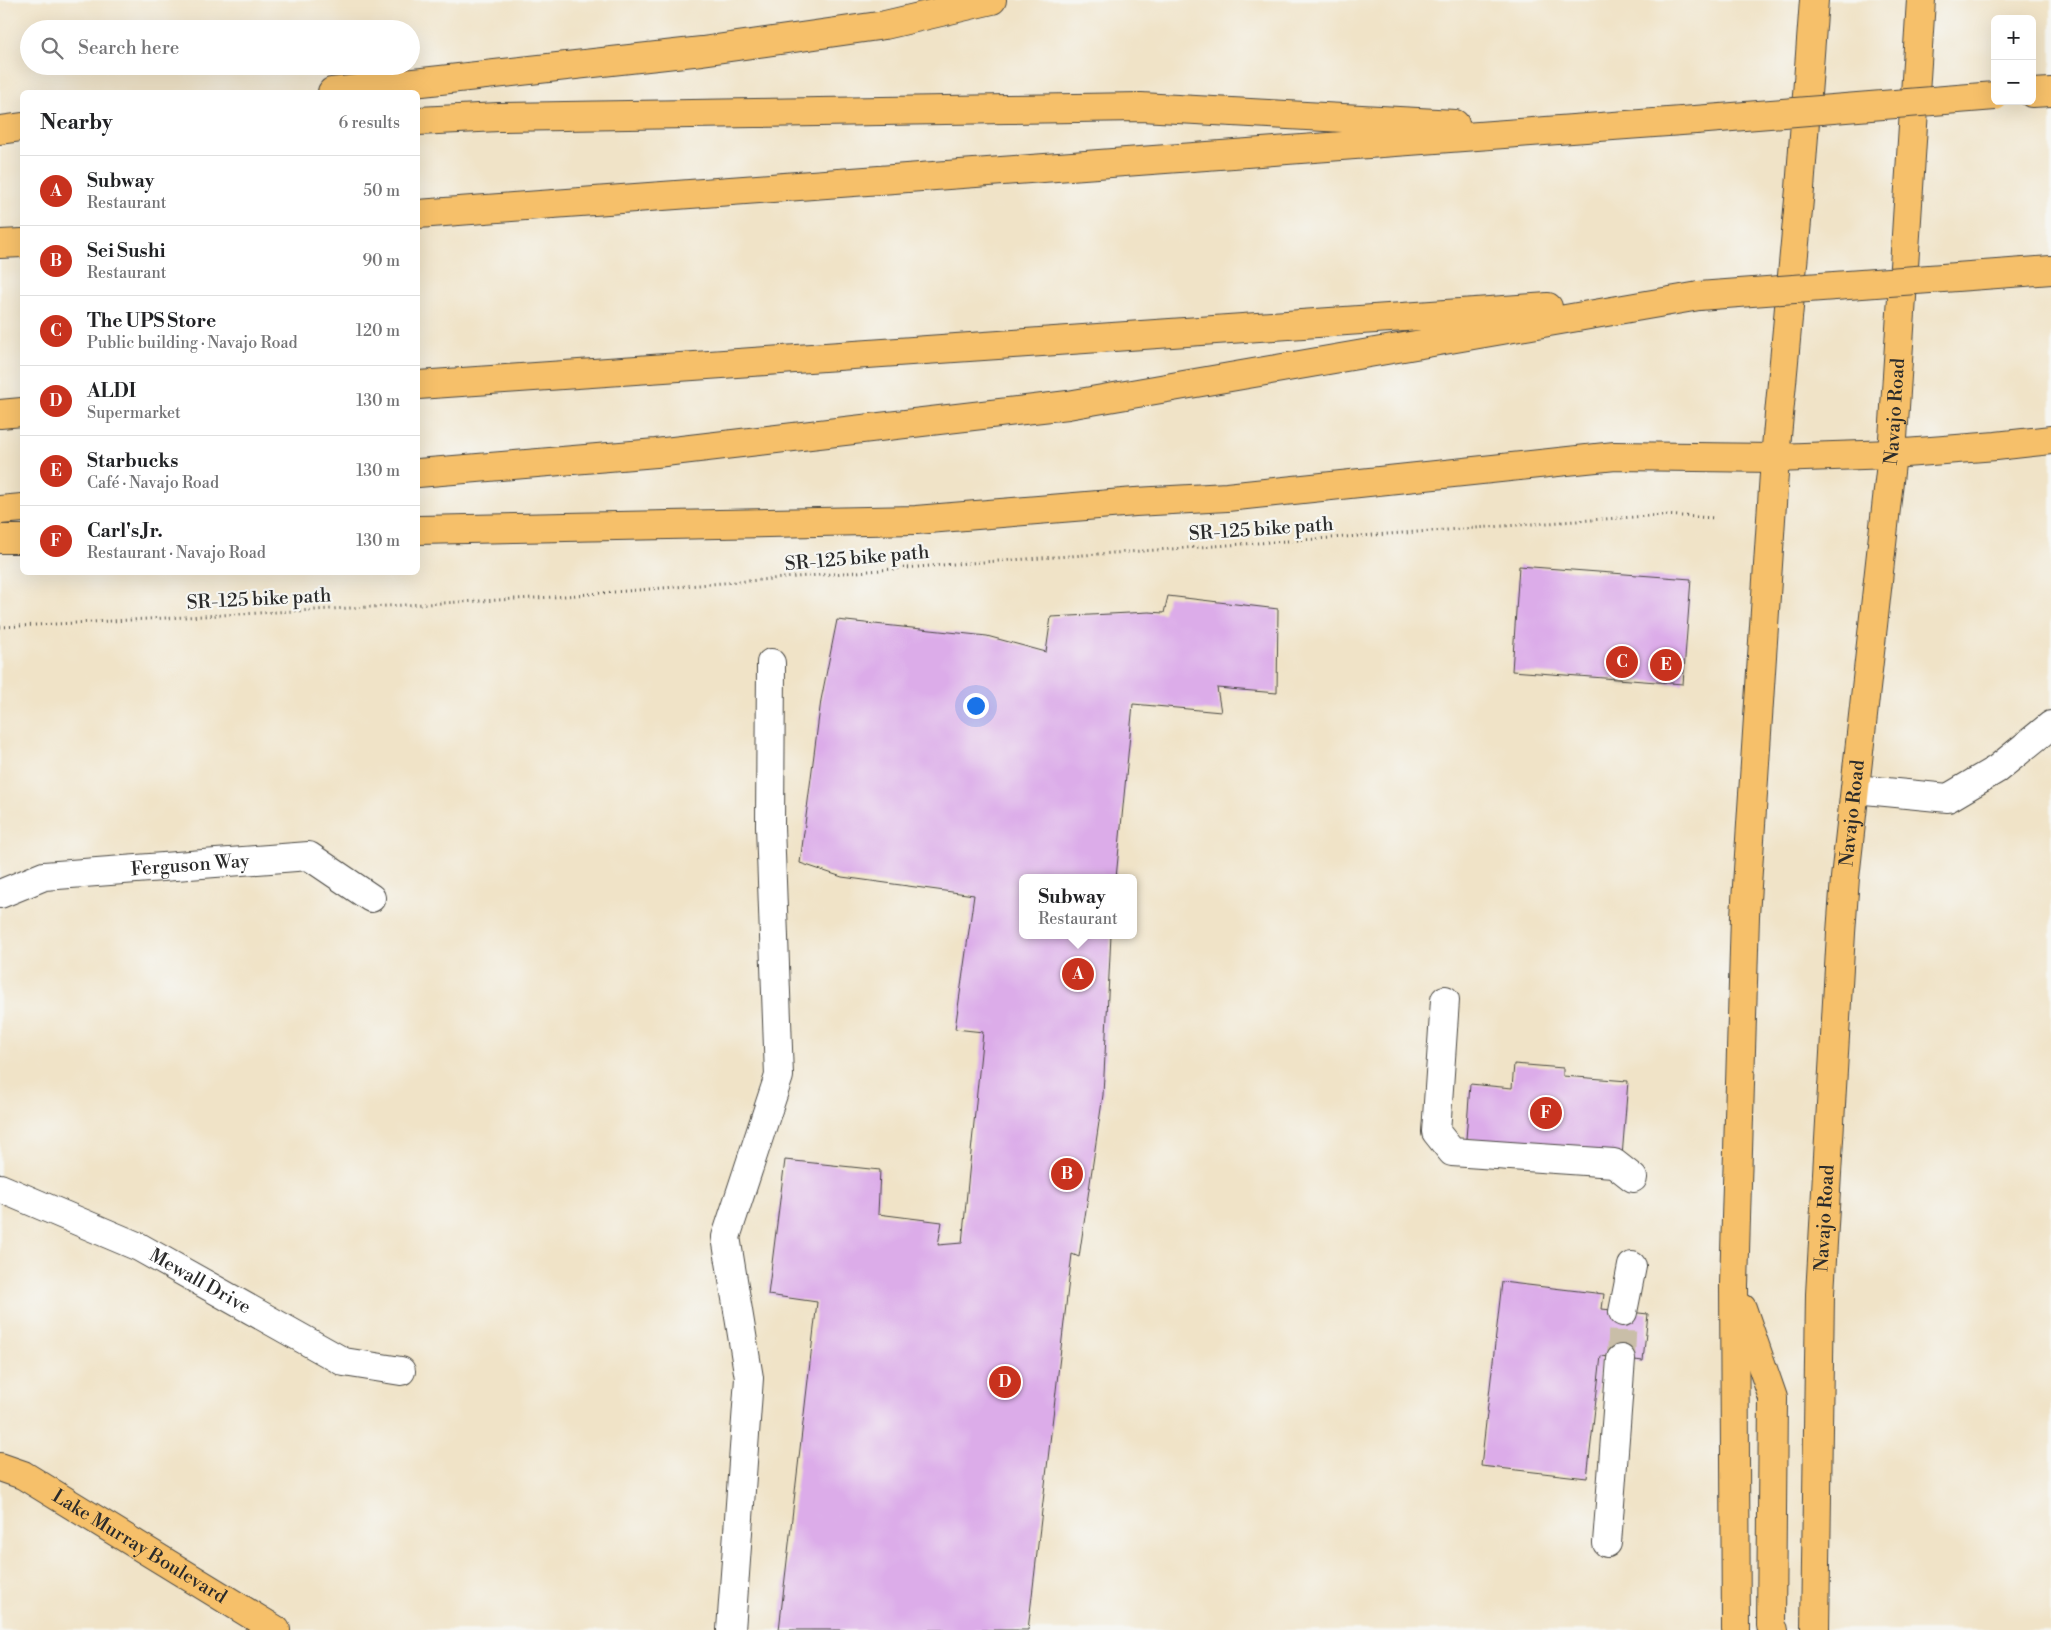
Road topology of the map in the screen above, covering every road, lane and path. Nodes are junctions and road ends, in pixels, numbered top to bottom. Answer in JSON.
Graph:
{"nodes":[{"id":1,"x":992,"y":0,"type":"edge"},
{"id":2,"x":1814,"y":0,"type":"edge"},
{"id":3,"x":1921,"y":0,"type":"edge"},
{"id":4,"x":350,"y":90,"type":"edge"},
{"id":5,"x":1991,"y":96,"type":"edge"},
{"id":6,"x":420,"y":121,"type":"edge"},
{"id":7,"x":20,"y":127,"type":"edge"},
{"id":8,"x":0,"y":130,"type":"edge"},
{"id":9,"x":1572,"y":130,"type":"junction"},
{"id":10,"x":20,"y":141,"type":"edge"},
{"id":11,"x":0,"y":142,"type":"edge"},
{"id":12,"x":420,"y":214,"type":"edge"},
{"id":13,"x":20,"y":243,"type":"edge"},
{"id":14,"x":0,"y":244,"type":"edge"},
{"id":15,"x":2051,"y":270,"type":"edge"},
{"id":16,"x":1699,"y":296,"type":"junction"},
{"id":17,"x":420,"y":385,"type":"edge"},
{"id":18,"x":20,"y":412,"type":"edge"},
{"id":19,"x":0,"y":414,"type":"edge"},
{"id":20,"x":2051,"y":440,"type":"edge"},
{"id":21,"x":1892,"y":454,"type":"junction"},
{"id":22,"x":1775,"y":458,"type":"junction"},
{"id":23,"x":420,"y":474,"type":"edge"},
{"id":24,"x":20,"y":508,"type":"edge"},
{"id":25,"x":0,"y":510,"type":"edge"},
{"id":26,"x":1716,"y":518,"type":"dead end"},
{"id":27,"x":420,"y":530,"type":"edge"},
{"id":28,"x":0,"y":539,"type":"edge"},
{"id":29,"x":20,"y":539,"type":"edge"},
{"id":30,"x":0,"y":627,"type":"edge"},
{"id":31,"x":771,"y":663,"type":"dead end"},
{"id":32,"x":2051,"y":724,"type":"edge"},
{"id":33,"x":1855,"y":789,"type":"junction"},
{"id":34,"x":0,"y":894,"type":"edge"},
{"id":35,"x":370,"y":898,"type":"dead end"},
{"id":36,"x":1445,"y":1000,"type":"dead end"},
{"id":37,"x":1633,"y":1178,"type":"dead end"},
{"id":38,"x":0,"y":1188,"type":"edge"},
{"id":39,"x":1632,"y":1266,"type":"dead end"},
{"id":40,"x":1734,"y":1285,"type":"junction"},
{"id":41,"x":1623,"y":1312,"type":"tunnel mouth"},
{"id":42,"x":1621,"y":1358,"type":"tunnel mouth"},
{"id":43,"x":401,"y":1370,"type":"dead end"},
{"id":44,"x":0,"y":1467,"type":"edge"},
{"id":45,"x":1607,"y":1543,"type":"dead end"},
{"id":46,"x":276,"y":1630,"type":"edge"},
{"id":47,"x":731,"y":1630,"type":"edge"},
{"id":48,"x":1736,"y":1630,"type":"edge"},
{"id":49,"x":1774,"y":1630,"type":"edge"},
{"id":50,"x":1815,"y":1630,"type":"edge"}],
"edges":[{"from":1,"to":4,"type":"main road"},
{"from":2,"to":22,"type":"main road"},
{"from":3,"to":21,"type":"main road","name":"Navajo Road"},
{"from":5,"to":9,"type":"main road","bridge":true},
{"from":6,"to":9,"type":"main road"},
{"from":7,"to":8,"type":"main road"},
{"from":9,"to":12,"type":"main road"},
{"from":10,"to":11,"type":"main road"},
{"from":13,"to":14,"type":"main road"},
{"from":15,"to":16,"type":"main road","bridge":true},
{"from":16,"to":17,"type":"main road"},
{"from":16,"to":23,"type":"main road"},
{"from":18,"to":19,"type":"main road"},
{"from":20,"to":21,"type":"main road"},
{"from":21,"to":22,"type":"main road"},
{"from":21,"to":33,"type":"main road","name":"Navajo Road"},
{"from":22,"to":27,"type":"main road"},
{"from":22,"to":40,"type":"main road"},
{"from":24,"to":25,"type":"main road"},
{"from":26,"to":30,"type":"path","name":"SR-125 bike path"},
{"from":28,"to":29,"type":"main road"},
{"from":31,"to":47,"type":"street"},
{"from":32,"to":33,"type":"street"},
{"from":33,"to":50,"type":"main road","name":"Navajo Road"},
{"from":34,"to":35,"type":"street","name":"Ferguson Way"},
{"from":36,"to":37,"type":"street"},
{"from":38,"to":43,"type":"street","name":"Mewall Drive"},
{"from":39,"to":41,"type":"street"},
{"from":40,"to":48,"type":"main road"},
{"from":40,"to":49,"type":"main road"},
{"from":42,"to":45,"type":"street"},
{"from":44,"to":46,"type":"main road","name":"Lake Murray Boulevard"}]}
